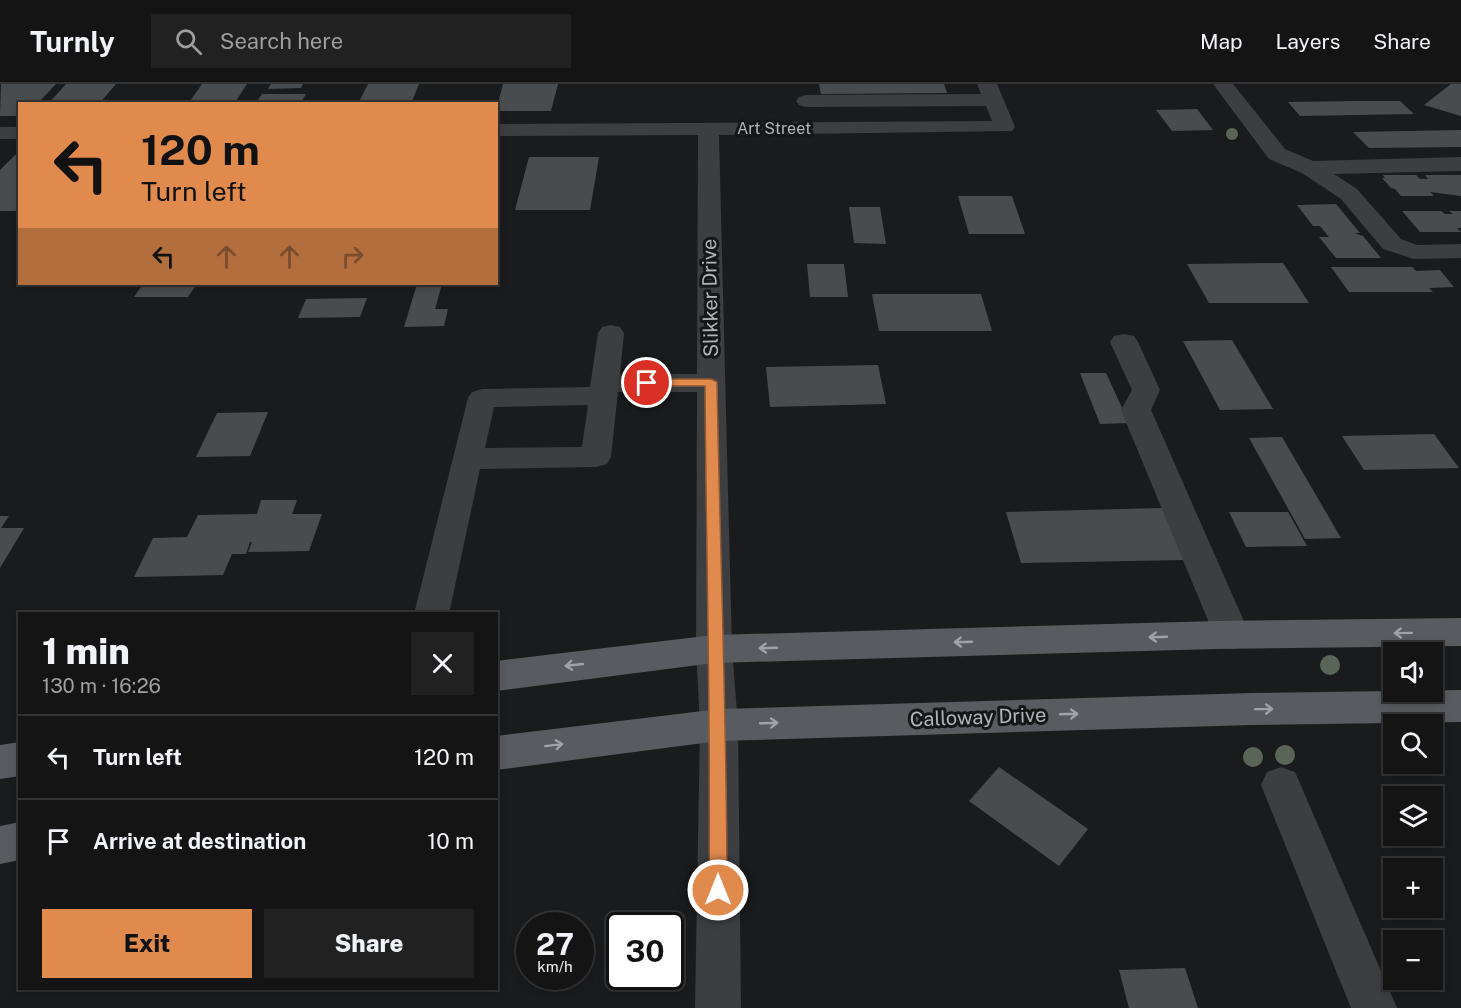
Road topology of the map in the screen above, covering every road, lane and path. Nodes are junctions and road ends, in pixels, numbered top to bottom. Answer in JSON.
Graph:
{"nodes":[{"id":1,"x":1223,"y":84,"type":"edge"},
{"id":2,"x":804,"y":92,"type":"edge"},
{"id":3,"x":990,"y":92,"type":"edge"},
{"id":4,"x":809,"y":128,"type":"junction"},
{"id":5,"x":708,"y":129,"type":"junction"},
{"id":6,"x":498,"y":130,"type":"edge"},
{"id":7,"x":0,"y":133,"type":"edge"},
{"id":8,"x":18,"y":133,"type":"edge"},
{"id":9,"x":1461,"y":164,"type":"edge"},
{"id":10,"x":1310,"y":168,"type":"junction"},
{"id":11,"x":1461,"y":251,"type":"edge"},
{"id":12,"x":611,"y":333,"type":"dead end"},
{"id":13,"x":1124,"y":342,"type":"dead end"},
{"id":14,"x":711,"y":382,"type":"junction"},
{"id":15,"x":605,"y":390,"type":"junction"},
{"id":16,"x":468,"y":459,"type":"junction"},
{"id":17,"x":431,"y":612,"type":"edge"},
{"id":18,"x":1461,"y":632,"type":"edge"},
{"id":19,"x":1232,"y":635,"type":"junction"},
{"id":20,"x":714,"y":649,"type":"junction"},
{"id":21,"x":498,"y":676,"type":"edge"},
{"id":22,"x":1461,"y":706,"type":"edge"},
{"id":23,"x":719,"y":725,"type":"junction"},
{"id":24,"x":498,"y":753,"type":"edge"},
{"id":25,"x":18,"y":759,"type":"edge"},
{"id":26,"x":0,"y":762,"type":"edge"},
{"id":27,"x":1281,"y":785,"type":"dead end"},
{"id":28,"x":18,"y":841,"type":"edge"},
{"id":29,"x":0,"y":845,"type":"edge"},
{"id":30,"x":718,"y":1008,"type":"edge"},
{"id":31,"x":1374,"y":1008,"type":"edge"}],
"edges":[{"from":1,"to":10,"type":"street"},
{"from":2,"to":3,"type":"street"},
{"from":2,"to":4,"type":"street"},
{"from":3,"to":4,"type":"street","name":"Art Street"},
{"from":4,"to":5,"type":"street","name":"Art Street"},
{"from":5,"to":6,"type":"street","name":"Art Street"},
{"from":5,"to":14,"type":"street","name":"Slikker Drive"},
{"from":7,"to":8,"type":"street"},
{"from":9,"to":10,"type":"street"},
{"from":10,"to":11,"type":"street"},
{"from":12,"to":15,"type":"street"},
{"from":13,"to":19,"type":"street"},
{"from":14,"to":15,"type":"street"},
{"from":14,"to":20,"type":"street","name":"Slikker Drive"},
{"from":15,"to":16,"type":"street"},
{"from":15,"to":16,"type":"street"},
{"from":16,"to":17,"type":"street"},
{"from":18,"to":19,"type":"main road","one_way":true},
{"from":19,"to":20,"type":"main road","one_way":true},
{"from":20,"to":21,"type":"main road","one_way":true},
{"from":20,"to":23,"type":"street","name":"Slikker Drive"},
{"from":23,"to":22,"type":"main road","name":"Calloway Drive","one_way":true},
{"from":24,"to":23,"type":"main road","name":"Calloway Drive","one_way":true},
{"from":23,"to":30,"type":"street","name":"Slikker Drive"},
{"from":25,"to":26,"type":"main road"},
{"from":27,"to":31,"type":"street"},
{"from":28,"to":29,"type":"main road"}]}
